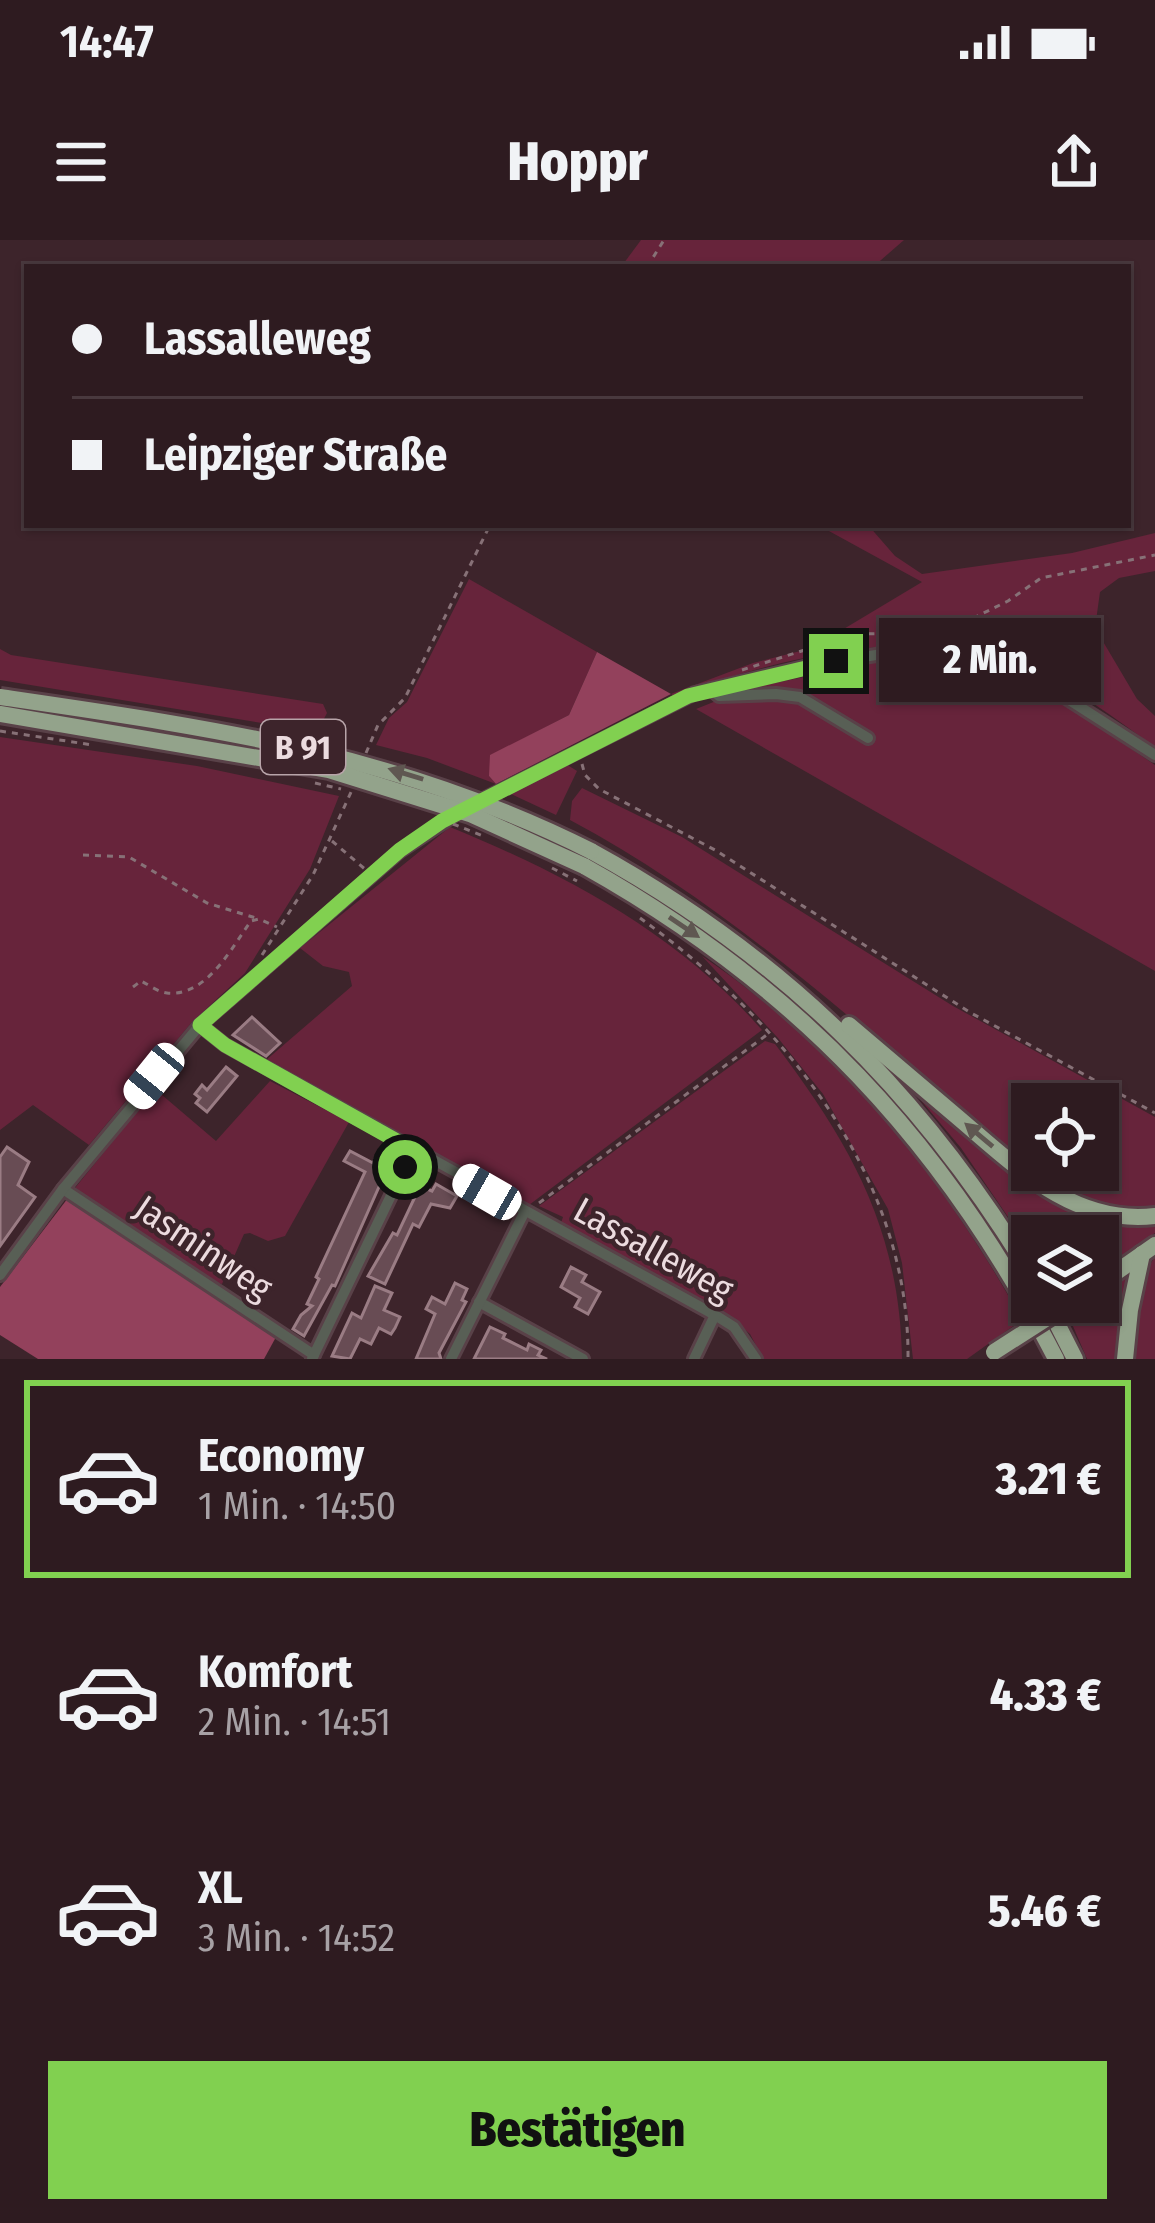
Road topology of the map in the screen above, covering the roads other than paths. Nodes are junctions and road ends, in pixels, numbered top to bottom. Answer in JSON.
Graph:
{"nodes":[{"id":1,"x":716,"y":688,"type":"junction"},
{"id":2,"x":0,"y":697,"type":"edge"},
{"id":3,"x":0,"y":714,"type":"edge"},
{"id":4,"x":868,"y":739,"type":"dead end"},
{"id":5,"x":1155,"y":754,"type":"edge"},
{"id":6,"x":584,"y":866,"type":"junction"},
{"id":7,"x":792,"y":986,"type":"junction"},
{"id":8,"x":200,"y":1025,"type":"junction"},
{"id":9,"x":413,"y":1150,"type":"junction"},
{"id":10,"x":62,"y":1189,"type":"junction"},
{"id":11,"x":524,"y":1213,"type":"junction"},
{"id":12,"x":1155,"y":1216,"type":"edge"},
{"id":13,"x":1011,"y":1241,"type":"edge"},
{"id":14,"x":1149,"y":1250,"type":"edge"},
{"id":15,"x":1119,"y":1271,"type":"edge"},
{"id":16,"x":0,"y":1275,"type":"edge"},
{"id":17,"x":479,"y":1302,"type":"junction"},
{"id":18,"x":715,"y":1315,"type":"junction"},
{"id":19,"x":1040,"y":1323,"type":"edge"},
{"id":20,"x":1057,"y":1323,"type":"edge"},
{"id":21,"x":989,"y":1356,"type":"edge"},
{"id":22,"x":313,"y":1357,"type":"edge"},
{"id":23,"x":451,"y":1359,"type":"edge"},
{"id":24,"x":583,"y":1359,"type":"edge"},
{"id":25,"x":694,"y":1359,"type":"edge"},
{"id":26,"x":756,"y":1359,"type":"edge"},
{"id":27,"x":1056,"y":1359,"type":"edge"},
{"id":28,"x":1075,"y":1359,"type":"edge"},
{"id":29,"x":1125,"y":1359,"type":"edge"}],
"edges":[{"from":1,"to":4,"type":"street"},
{"from":1,"to":5,"type":"street"},
{"from":1,"to":8,"type":"street"},
{"from":6,"to":2,"type":"highway","number":"B 91","one_way":true,"bridge":true},
{"from":3,"to":6,"type":"highway","number":"B 91","bridge":true},
{"from":6,"to":7,"type":"highway","number":"B 91"},
{"from":6,"to":27,"type":"highway","number":"B 91","one_way":true},
{"from":12,"to":7,"type":"highway","one_way":true},
{"from":7,"to":13,"type":"highway","number":"B 91"},
{"from":8,"to":9,"type":"street","name":"Lassalleweg"},
{"from":8,"to":10,"type":"street"},
{"from":9,"to":11,"type":"street","name":"Lassalleweg"},
{"from":9,"to":22,"type":"street"},
{"from":10,"to":16,"type":"street"},
{"from":10,"to":22,"type":"street","name":"Jasminweg"},
{"from":11,"to":17,"type":"street"},
{"from":11,"to":18,"type":"street","name":"Lassalleweg"},
{"from":14,"to":15,"type":"highway"},
{"from":14,"to":29,"type":"highway"},
{"from":17,"to":23,"type":"street"},
{"from":17,"to":24,"type":"street"},
{"from":18,"to":25,"type":"street"},
{"from":18,"to":26,"type":"street","name":"Lassalleweg"},
{"from":19,"to":21,"type":"highway","bridge":true},
{"from":20,"to":28,"type":"highway"}]}
